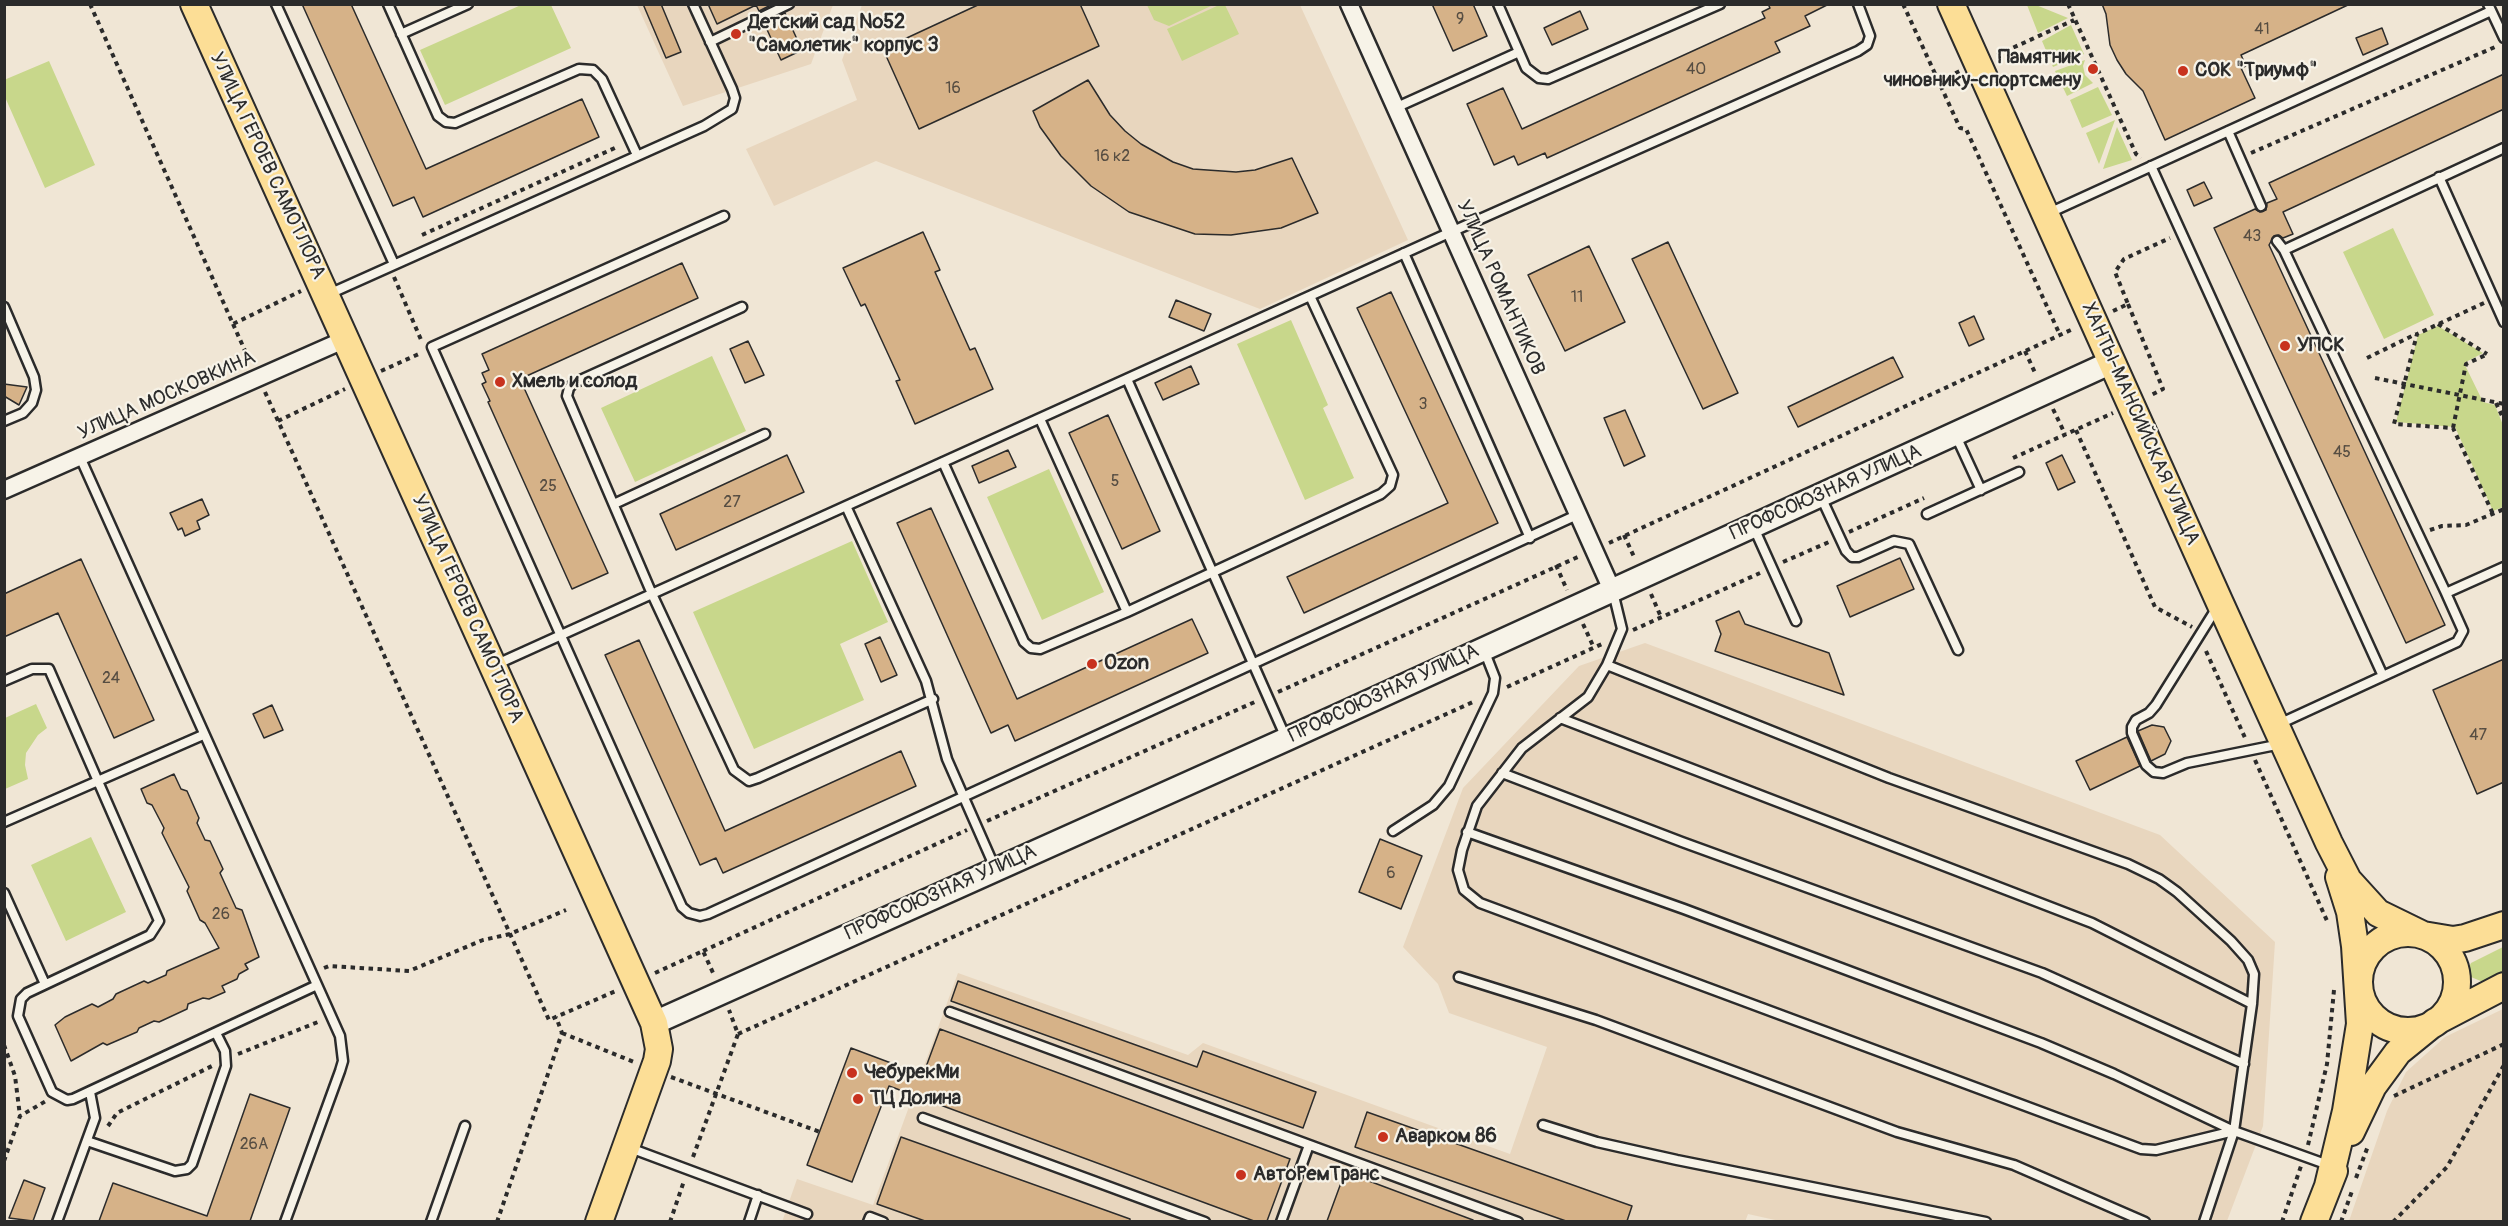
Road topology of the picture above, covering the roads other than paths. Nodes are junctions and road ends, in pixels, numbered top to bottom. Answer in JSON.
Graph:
{"nodes":[{"id":1,"x":276,"y":4,"type":"edge"},
{"id":2,"x":388,"y":4,"type":"edge"},
{"id":3,"x":468,"y":4,"type":"edge"},
{"id":4,"x":693,"y":4,"type":"edge"},
{"id":5,"x":789,"y":4,"type":"edge"},
{"id":6,"x":1349,"y":4,"type":"edge"},
{"id":7,"x":1498,"y":4,"type":"edge"},
{"id":8,"x":1720,"y":4,"type":"edge"},
{"id":9,"x":1858,"y":4,"type":"edge"},
{"id":10,"x":1951,"y":4,"type":"edge"},
{"id":11,"x":198,"y":8,"type":"edge"},
{"id":12,"x":2489,"y":8,"type":"edge"},
{"id":13,"x":401,"y":34,"type":"junction"},
{"id":14,"x":2504,"y":38,"type":"edge"},
{"id":15,"x":710,"y":42,"type":"junction"},
{"id":16,"x":1519,"y":52,"type":"junction"},
{"id":17,"x":1395,"y":108,"type":"junction"},
{"id":18,"x":2228,"y":131,"type":"junction"},
{"id":19,"x":2504,"y":148,"type":"edge"},
{"id":20,"x":637,"y":155,"type":"junction"},
{"id":21,"x":2151,"y":166,"type":"junction"},
{"id":22,"x":2439,"y":177,"type":"junction"},
{"id":23,"x":2261,"y":206,"type":"dead end"},
{"id":24,"x":2046,"y":215,"type":"junction"},
{"id":25,"x":724,"y":216,"type":"dead end"},
{"id":26,"x":1450,"y":232,"type":"junction"},
{"id":27,"x":2277,"y":241,"type":"dead end"},
{"id":28,"x":2284,"y":249,"type":"junction"},
{"id":29,"x":1404,"y":253,"type":"junction"},
{"id":30,"x":394,"y":264,"type":"junction"},
{"id":31,"x":326,"y":295,"type":"junction"},
{"id":32,"x":1310,"y":296,"type":"junction"},
{"id":33,"x":742,"y":307,"type":"dead end"},
{"id":34,"x":4,"y":308,"type":"edge"},
{"id":35,"x":2504,"y":322,"type":"edge"},
{"id":36,"x":346,"y":339,"type":"junction"},
{"id":37,"x":2112,"y":362,"type":"junction"},
{"id":38,"x":1127,"y":380,"type":"junction"},
{"id":39,"x":1040,"y":419,"type":"junction"},
{"id":40,"x":4,"y":421,"type":"edge"},
{"id":41,"x":765,"y":434,"type":"dead end"},
{"id":42,"x":1955,"y":434,"type":"junction"},
{"id":43,"x":80,"y":457,"type":"junction"},
{"id":44,"x":943,"y":462,"type":"junction"},
{"id":45,"x":2019,"y":472,"type":"dead end"},
{"id":46,"x":4,"y":490,"type":"edge"},
{"id":47,"x":1981,"y":490,"type":"junction"},
{"id":48,"x":1820,"y":495,"type":"junction"},
{"id":49,"x":614,"y":504,"type":"junction"},
{"id":50,"x":846,"y":506,"type":"junction"},
{"id":51,"x":1579,"y":514,"type":"junction"},
{"id":52,"x":1927,"y":514,"type":"dead end"},
{"id":53,"x":1753,"y":526,"type":"junction"},
{"id":54,"x":1530,"y":538,"type":"junction"},
{"id":55,"x":2504,"y":567,"type":"edge"},
{"id":56,"x":1212,"y":572,"type":"junction"},
{"id":57,"x":1612,"y":590,"type":"junction"},
{"id":58,"x":2446,"y":593,"type":"junction"},
{"id":59,"x":652,"y":594,"type":"junction"},
{"id":60,"x":2220,"y":603,"type":"junction"},
{"id":61,"x":1127,"y":612,"type":"junction"},
{"id":62,"x":1796,"y":621,"type":"dead end"},
{"id":63,"x":560,"y":636,"type":"junction"},
{"id":64,"x":1484,"y":649,"type":"junction"},
{"id":65,"x":1958,"y":650,"type":"dead end"},
{"id":66,"x":1254,"y":665,"type":"junction"},
{"id":67,"x":1607,"y":665,"type":"junction"},
{"id":68,"x":492,"y":667,"type":"junction"},
{"id":69,"x":2383,"y":676,"type":"junction"},
{"id":70,"x":4,"y":681,"type":"edge"},
{"id":71,"x":933,"y":699,"type":"junction"},
{"id":72,"x":1560,"y":718,"type":"junction"},
{"id":73,"x":2279,"y":734,"type":"junction"},
{"id":74,"x":203,"y":735,"type":"junction"},
{"id":75,"x":1287,"y":739,"type":"junction"},
{"id":76,"x":1502,"y":773,"type":"junction"},
{"id":77,"x":97,"y":781,"type":"junction"},
{"id":78,"x":963,"y":796,"type":"junction"},
{"id":79,"x":4,"y":822,"type":"edge"},
{"id":80,"x":1393,"y":831,"type":"dead end"},
{"id":81,"x":1467,"y":832,"type":"junction"},
{"id":82,"x":2329,"y":843,"type":"junction"},
{"id":83,"x":996,"y":868,"type":"junction"},
{"id":84,"x":4,"y":893,"type":"edge"},
{"id":85,"x":2504,"y":925,"type":"edge"},
{"id":86,"x":2423,"y":935,"type":"junction"},
{"id":87,"x":1458,"y":977,"type":"dead end"},
{"id":88,"x":45,"y":984,"type":"junction"},
{"id":89,"x":315,"y":986,"type":"junction"},
{"id":90,"x":2360,"y":986,"type":"junction"},
{"id":91,"x":2504,"y":986,"type":"edge"},
{"id":92,"x":2252,"y":1004,"type":"junction"},
{"id":93,"x":951,"y":1011,"type":"dead end"},
{"id":94,"x":2435,"y":1022,"type":"junction"},
{"id":95,"x":654,"y":1023,"type":"junction"},
{"id":96,"x":216,"y":1033,"type":"junction"},
{"id":97,"x":2244,"y":1064,"type":"junction"},
{"id":98,"x":90,"y":1092,"type":"junction"},
{"id":99,"x":923,"y":1118,"type":"dead end"},
{"id":100,"x":1543,"y":1125,"type":"dead end"},
{"id":101,"x":465,"y":1126,"type":"dead end"},
{"id":102,"x":2234,"y":1131,"type":"junction"},
{"id":103,"x":87,"y":1141,"type":"junction"},
{"id":104,"x":1309,"y":1145,"type":"junction"},
{"id":105,"x":627,"y":1146,"type":"junction"},
{"id":106,"x":2330,"y":1176,"type":"junction"},
{"id":107,"x":758,"y":1195,"type":"junction"},
{"id":108,"x":807,"y":1214,"type":"dead end"},
{"id":109,"x":57,"y":1221,"type":"edge"},
{"id":110,"x":285,"y":1221,"type":"edge"},
{"id":111,"x":431,"y":1221,"type":"edge"},
{"id":112,"x":599,"y":1221,"type":"edge"},
{"id":113,"x":749,"y":1221,"type":"edge"},
{"id":114,"x":868,"y":1221,"type":"edge"},
{"id":115,"x":883,"y":1221,"type":"edge"},
{"id":116,"x":1205,"y":1221,"type":"edge"},
{"id":117,"x":1281,"y":1221,"type":"edge"},
{"id":118,"x":1518,"y":1221,"type":"edge"},
{"id":119,"x":1986,"y":1221,"type":"edge"},
{"id":120,"x":2145,"y":1221,"type":"edge"},
{"id":121,"x":2204,"y":1221,"type":"edge"},
{"id":122,"x":2314,"y":1221,"type":"edge"}],
"edges":[{"from":1,"to":30,"type":"lane"},
{"from":2,"to":13,"type":"lane"},
{"from":3,"to":13,"type":"lane"},
{"from":4,"to":15,"type":"lane"},
{"from":5,"to":15,"type":"lane"},
{"from":6,"to":17,"type":"street","name":"УЛИЦА РОМАНТИКОВ"},
{"from":7,"to":16,"type":"lane"},
{"from":8,"to":16,"type":"lane"},
{"from":9,"to":26,"type":"lane"},
{"from":10,"to":24,"type":"main road","name":"ХАНТЫ-МАНСИЙСКАЯ УЛИЦА"},
{"from":11,"to":31,"type":"main road","name":"УЛИЦА ГЕРОЕВ САМОТЛОРА"},
{"from":12,"to":14,"type":"lane"},
{"from":12,"to":18,"type":"lane"},
{"from":13,"to":20,"type":"lane"},
{"from":15,"to":20,"type":"lane"},
{"from":16,"to":17,"type":"lane"},
{"from":17,"to":26,"type":"street","name":"УЛИЦА РОМАНТИКОВ"},
{"from":18,"to":21,"type":"lane"},
{"from":18,"to":23,"type":"lane"},
{"from":19,"to":22,"type":"lane"},
{"from":20,"to":30,"type":"lane"},
{"from":21,"to":24,"type":"lane"},
{"from":21,"to":69,"type":"lane"},
{"from":22,"to":28,"type":"lane"},
{"from":22,"to":35,"type":"lane"},
{"from":24,"to":37,"type":"main road","name":"ХАНТЫ-МАНСИЙСКАЯ УЛИЦА"},
{"from":25,"to":63,"type":"lane"},
{"from":26,"to":29,"type":"lane"},
{"from":26,"to":51,"type":"street","name":"УЛИЦА РОМАНТИКОВ"},
{"from":27,"to":28,"type":"lane"},
{"from":28,"to":58,"type":"lane"},
{"from":29,"to":32,"type":"lane"},
{"from":29,"to":54,"type":"lane"},
{"from":30,"to":31,"type":"lane"},
{"from":31,"to":36,"type":"main road","name":"УЛИЦА ГЕРОЕВ САМОТЛОРА"},
{"from":32,"to":38,"type":"lane"},
{"from":32,"to":56,"type":"lane"},
{"from":33,"to":49,"type":"lane"},
{"from":34,"to":40,"type":"lane"},
{"from":36,"to":43,"type":"street","name":"УЛИЦА МОСКОВКИНА"},
{"from":36,"to":68,"type":"main road","name":"УЛИЦА ГЕРОЕВ САМОТЛОРА"},
{"from":37,"to":42,"type":"main road","name":"ПРОФСОЮЗНАЯ УЛИЦА"},
{"from":37,"to":60,"type":"main road","name":"ХАНТЫ-МАНСИЙСКАЯ УЛИЦА"},
{"from":38,"to":39,"type":"lane"},
{"from":38,"to":56,"type":"lane"},
{"from":39,"to":44,"type":"lane"},
{"from":39,"to":61,"type":"lane"},
{"from":41,"to":49,"type":"lane"},
{"from":42,"to":47,"type":"lane"},
{"from":42,"to":48,"type":"main road","name":"ПРОФСОЮЗНАЯ УЛИЦА"},
{"from":43,"to":46,"type":"street","name":"УЛИЦА МОСКОВКИНА"},
{"from":43,"to":74,"type":"lane"},
{"from":44,"to":50,"type":"lane"},
{"from":44,"to":61,"type":"lane"},
{"from":45,"to":47,"type":"lane"},
{"from":47,"to":52,"type":"lane"},
{"from":48,"to":53,"type":"main road","name":"ПРОФСОЮЗНАЯ УЛИЦА"},
{"from":48,"to":65,"type":"lane"},
{"from":49,"to":59,"type":"lane"},
{"from":50,"to":59,"type":"lane"},
{"from":50,"to":71,"type":"lane"},
{"from":51,"to":54,"type":"lane"},
{"from":51,"to":57,"type":"street","name":"УЛИЦА РОМАНТИКОВ"},
{"from":53,"to":57,"type":"main road","name":"ПРОФСОЮЗНАЯ УЛИЦА"},
{"from":53,"to":62,"type":"lane"},
{"from":54,"to":66,"type":"lane"},
{"from":55,"to":58,"type":"lane"},
{"from":56,"to":61,"type":"lane"},
{"from":56,"to":66,"type":"lane"},
{"from":57,"to":64,"type":"main road","name":"ПРОФСОЮЗНАЯ УЛИЦА"},
{"from":57,"to":67,"type":"lane"},
{"from":58,"to":69,"type":"lane"},
{"from":59,"to":63,"type":"lane"},
{"from":59,"to":71,"type":"lane"},
{"from":60,"to":73,"type":"main road","name":"ХАНТЫ-МАНСИЙСКАЯ УЛИЦА"},
{"from":60,"to":73,"type":"lane"},
{"from":63,"to":68,"type":"lane"},
{"from":63,"to":78,"type":"lane"},
{"from":64,"to":75,"type":"main road","name":"ПРОФСОЮЗНАЯ УЛИЦА"},
{"from":64,"to":80,"type":"lane"},
{"from":66,"to":75,"type":"lane"},
{"from":66,"to":78,"type":"lane"},
{"from":67,"to":72,"type":"lane"},
{"from":67,"to":92,"type":"lane"},
{"from":68,"to":95,"type":"main road","name":"УЛИЦА ГЕРОЕВ САМОТЛОРА"},
{"from":69,"to":73,"type":"lane"},
{"from":70,"to":77,"type":"lane"},
{"from":71,"to":78,"type":"lane"},
{"from":72,"to":76,"type":"lane"},
{"from":72,"to":92,"type":"lane"},
{"from":73,"to":82,"type":"main road","name":"ХАНТЫ-МАНСИЙСКАЯ УЛИЦА"},
{"from":74,"to":77,"type":"lane"},
{"from":74,"to":89,"type":"lane"},
{"from":75,"to":83,"type":"main road","name":"ПРОФСОЮЗНАЯ УЛИЦА"},
{"from":76,"to":81,"type":"lane"},
{"from":76,"to":97,"type":"lane"},
{"from":77,"to":79,"type":"lane"},
{"from":77,"to":88,"type":"lane"},
{"from":78,"to":83,"type":"lane"},
{"from":81,"to":102,"type":"lane"},
{"from":81,"to":102,"type":"lane"},
{"from":82,"to":86,"type":"main road","name":"ХАНТЫ-МАНСИЙСКАЯ УЛИЦА"},
{"from":82,"to":90,"type":"main road","name":"ХАНТЫ-МАНСИЙСКАЯ УЛИЦА"},
{"from":83,"to":95,"type":"main road","name":"ПРОФСОЮЗНАЯ УЛИЦА"},
{"from":84,"to":88,"type":"lane"},
{"from":85,"to":86,"type":"main road"},
{"from":86,"to":90,"type":"main road"},
{"from":86,"to":94,"type":"main road"},
{"from":87,"to":120,"type":"lane"},
{"from":88,"to":98,"type":"lane"},
{"from":89,"to":96,"type":"lane"},
{"from":89,"to":110,"type":"lane"},
{"from":90,"to":94,"type":"main road"},
{"from":90,"to":106,"type":"main road"},
{"from":91,"to":94,"type":"main road"},
{"from":92,"to":97,"type":"lane"},
{"from":93,"to":104,"type":"lane"},
{"from":94,"to":106,"type":"main road"},
{"from":95,"to":105,"type":"main road","name":"УЛИЦА ГЕРОЕВ САМОТЛОРА"},
{"from":96,"to":98,"type":"lane"},
{"from":96,"to":103,"type":"lane"},
{"from":97,"to":102,"type":"lane"},
{"from":98,"to":103,"type":"lane"},
{"from":99,"to":116,"type":"lane"},
{"from":100,"to":119,"type":"lane"},
{"from":101,"to":111,"type":"lane"},
{"from":102,"to":106,"type":"lane"},
{"from":102,"to":121,"type":"lane"},
{"from":103,"to":109,"type":"lane"},
{"from":104,"to":117,"type":"lane"},
{"from":104,"to":118,"type":"lane"},
{"from":105,"to":107,"type":"lane"},
{"from":105,"to":112,"type":"main road","name":"УЛИЦА ГЕРОЕВ САМОТЛОРА"},
{"from":106,"to":122,"type":"main road"},
{"from":107,"to":108,"type":"lane"},
{"from":107,"to":113,"type":"lane"},
{"from":114,"to":115,"type":"lane"}]}
